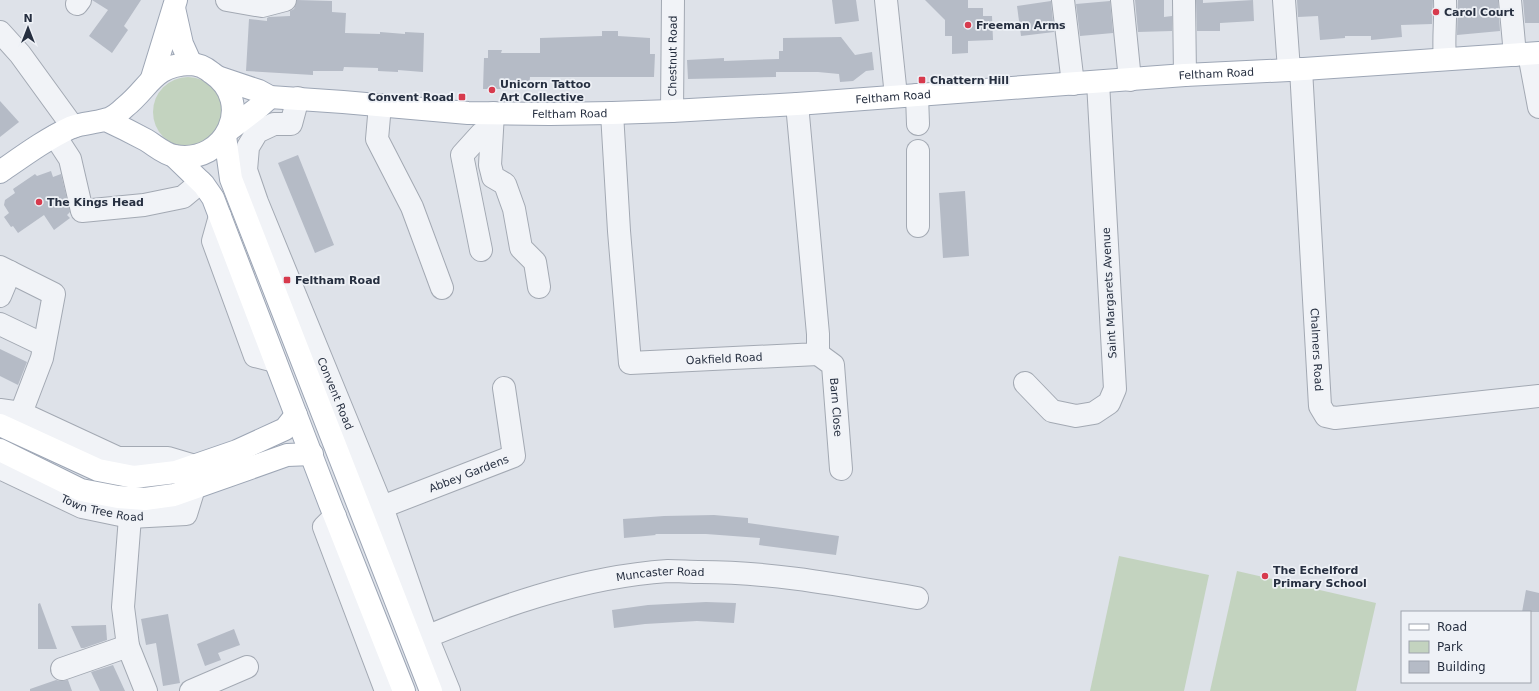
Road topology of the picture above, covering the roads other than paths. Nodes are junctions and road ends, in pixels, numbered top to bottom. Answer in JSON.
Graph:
{"nodes":[{"id":1,"x":227,"y":0,"type":"edge"},
{"id":2,"x":285,"y":0,"type":"edge"},
{"id":3,"x":673,"y":0,"type":"edge"},
{"id":4,"x":886,"y":0,"type":"edge"},
{"id":5,"x":1063,"y":0,"type":"edge"},
{"id":6,"x":1122,"y":0,"type":"edge"},
{"id":7,"x":1184,"y":0,"type":"edge"},
{"id":8,"x":1284,"y":0,"type":"edge"},
{"id":9,"x":1445,"y":0,"type":"edge"},
{"id":10,"x":1510,"y":0,"type":"edge"},
{"id":11,"x":175,"y":3,"type":"edge"},
{"id":12,"x":0,"y":32,"type":"edge"},
{"id":13,"x":1528,"y":54,"type":"edge"},
{"id":14,"x":1445,"y":59,"type":"junction"},
{"id":15,"x":191,"y":64,"type":"junction"},
{"id":16,"x":1295,"y":69,"type":"junction"},
{"id":17,"x":1185,"y":75,"type":"junction"},
{"id":18,"x":220,"y":78,"type":"junction"},
{"id":19,"x":1130,"y":80,"type":"junction"},
{"id":20,"x":1098,"y":82,"type":"junction"},
{"id":21,"x":147,"y":84,"type":"junction"},
{"id":22,"x":1073,"y":84,"type":"junction"},
{"id":23,"x":917,"y":95,"type":"junction"},
{"id":24,"x":896,"y":96,"type":"junction"},
{"id":25,"x":270,"y":97,"type":"junction"},
{"id":26,"x":298,"y":98,"type":"junction"},
{"id":27,"x":797,"y":104,"type":"junction"},
{"id":28,"x":380,"y":105,"type":"junction"},
{"id":29,"x":1539,"y":107,"type":"edge"},
{"id":30,"x":672,"y":111,"type":"junction"},
{"id":31,"x":612,"y":113,"type":"junction"},
{"id":32,"x":106,"y":120,"type":"junction"},
{"id":33,"x":493,"y":120,"type":"junction"},
{"id":34,"x":918,"y":124,"type":"dead end"},
{"id":35,"x":64,"y":131,"type":"junction"},
{"id":36,"x":227,"y":133,"type":"junction"},
{"id":37,"x":152,"y":144,"type":"junction"},
{"id":38,"x":918,"y":151,"type":"dead end"},
{"id":39,"x":174,"y":156,"type":"junction"},
{"id":40,"x":0,"y":172,"type":"edge"},
{"id":41,"x":201,"y":182,"type":"junction"},
{"id":42,"x":250,"y":206,"type":"junction"},
{"id":43,"x":918,"y":226,"type":"dead end"},
{"id":44,"x":481,"y":250,"type":"dead end"},
{"id":45,"x":5,"y":270,"type":"edge"},
{"id":46,"x":538,"y":287,"type":"dead end"},
{"id":47,"x":442,"y":288,"type":"dead end"},
{"id":48,"x":0,"y":296,"type":"edge"},
{"id":49,"x":0,"y":324,"type":"edge"},
{"id":50,"x":44,"y":345,"type":"junction"},
{"id":51,"x":818,"y":354,"type":"junction"},
{"id":52,"x":1025,"y":383,"type":"dead end"},
{"id":53,"x":504,"y":388,"type":"dead end"},
{"id":54,"x":1539,"y":396,"type":"edge"},
{"id":55,"x":10,"y":411,"type":"edge"},
{"id":56,"x":296,"y":415,"type":"junction"},
{"id":57,"x":0,"y":425,"type":"edge"},
{"id":58,"x":0,"y":450,"type":"edge"},
{"id":59,"x":312,"y":454,"type":"junction"},
{"id":60,"x":194,"y":466,"type":"junction"},
{"id":61,"x":0,"y":468,"type":"edge"},
{"id":62,"x":841,"y":468,"type":"dead end"},
{"id":63,"x":194,"y":488,"type":"junction"},
{"id":64,"x":382,"y":507,"type":"junction"},
{"id":65,"x":335,"y":516,"type":"junction"},
{"id":66,"x":130,"y":517,"type":"junction"},
{"id":67,"x":917,"y":598,"type":"dead end"},
{"id":68,"x":420,"y":640,"type":"junction"},
{"id":69,"x":128,"y":646,"type":"junction"},
{"id":70,"x":247,"y":667,"type":"dead end"},
{"id":71,"x":62,"y":669,"type":"dead end"},
{"id":72,"x":146,"y":691,"type":"edge"},
{"id":73,"x":192,"y":691,"type":"edge"},
{"id":74,"x":386,"y":691,"type":"edge"},
{"id":75,"x":404,"y":691,"type":"edge"},
{"id":76,"x":431,"y":691,"type":"edge"},
{"id":77,"x":449,"y":691,"type":"edge"}],
"edges":[{"from":1,"to":2,"type":"street"},
{"from":3,"to":30,"type":"street","name":"Chestnut Road"},
{"from":4,"to":24,"type":"street"},
{"from":5,"to":22,"type":"street"},
{"from":6,"to":19,"type":"street"},
{"from":7,"to":17,"type":"street"},
{"from":8,"to":16,"type":"street"},
{"from":9,"to":14,"type":"street"},
{"from":10,"to":13,"type":"street"},
{"from":11,"to":15,"type":"main road"},
{"from":11,"to":21,"type":"main road"},
{"from":12,"to":35,"type":"street"},
{"from":13,"to":14,"type":"main road","name":"Feltham Road"},
{"from":13,"to":29,"type":"street"},
{"from":14,"to":16,"type":"main road","name":"Feltham Road"},
{"from":15,"to":18,"type":"main road"},
{"from":15,"to":21,"type":"main road"},
{"from":16,"to":17,"type":"main road","name":"Feltham Road"},
{"from":16,"to":54,"type":"street","name":"Chalmers Road"},
{"from":17,"to":19,"type":"main road","name":"Feltham Road"},
{"from":18,"to":25,"type":"main road","name":"Feltham Road"},
{"from":18,"to":36,"type":"main road"},
{"from":19,"to":20,"type":"main road","name":"Feltham Road"},
{"from":20,"to":22,"type":"main road","name":"Feltham Road"},
{"from":20,"to":52,"type":"street","name":"Saint Margarets Avenue"},
{"from":21,"to":32,"type":"main road"},
{"from":21,"to":37,"type":"main road"},
{"from":22,"to":23,"type":"main road","name":"Feltham Road"},
{"from":23,"to":24,"type":"main road","name":"Feltham Road"},
{"from":23,"to":34,"type":"street"},
{"from":24,"to":27,"type":"main road","name":"Feltham Road"},
{"from":25,"to":26,"type":"main road","name":"Feltham Road"},
{"from":25,"to":36,"type":"main road"},
{"from":26,"to":28,"type":"main road","name":"Feltham Road"},
{"from":26,"to":42,"type":"street","name":"Convent Road"},
{"from":27,"to":30,"type":"main road","name":"Feltham Road"},
{"from":27,"to":51,"type":"street"},
{"from":28,"to":33,"type":"main road","name":"Feltham Road"},
{"from":28,"to":47,"type":"street"},
{"from":30,"to":31,"type":"main road","name":"Feltham Road"},
{"from":31,"to":33,"type":"main road","name":"Feltham Road"},
{"from":31,"to":51,"type":"street","name":"Oakfield Road"},
{"from":32,"to":35,"type":"main road"},
{"from":32,"to":37,"type":"main road"},
{"from":33,"to":44,"type":"street"},
{"from":33,"to":46,"type":"street"},
{"from":35,"to":40,"type":"main road"},
{"from":35,"to":41,"type":"street"},
{"from":36,"to":39,"type":"main road"},
{"from":36,"to":42,"type":"main road","name":"Convent Road"},
{"from":37,"to":39,"type":"main road"},
{"from":38,"to":43,"type":"street"},
{"from":39,"to":41,"type":"main road"},
{"from":41,"to":56,"type":"main road"},
{"from":42,"to":64,"type":"street","name":"Convent Road"},
{"from":42,"to":68,"type":"main road","name":"Convent Road"},
{"from":45,"to":48,"type":"street"},
{"from":45,"to":50,"type":"street"},
{"from":49,"to":50,"type":"street"},
{"from":50,"to":55,"type":"street"},
{"from":51,"to":62,"type":"street","name":"Barn Close"},
{"from":53,"to":64,"type":"street","name":"Abbey Gardens"},
{"from":55,"to":60,"type":"street"},
{"from":56,"to":59,"type":"main road"},
{"from":56,"to":60,"type":"main road"},
{"from":57,"to":60,"type":"main road"},
{"from":58,"to":63,"type":"main road","name":"Town Tree Road"},
{"from":59,"to":63,"type":"main road","name":"Town Tree Road"},
{"from":59,"to":65,"type":"main road"},
{"from":61,"to":66,"type":"street","name":"Town Tree Road"},
{"from":63,"to":66,"type":"street","name":"Town Tree Road"},
{"from":64,"to":68,"type":"street","name":"Convent Road"},
{"from":65,"to":74,"type":"street"},
{"from":65,"to":75,"type":"main road"},
{"from":66,"to":69,"type":"street"},
{"from":67,"to":68,"type":"street","name":"Muncaster Road"},
{"from":68,"to":76,"type":"main road","name":"Convent Road"},
{"from":68,"to":77,"type":"street","name":"Convent Road"},
{"from":69,"to":71,"type":"street"},
{"from":69,"to":72,"type":"street"},
{"from":70,"to":73,"type":"street"}]}
